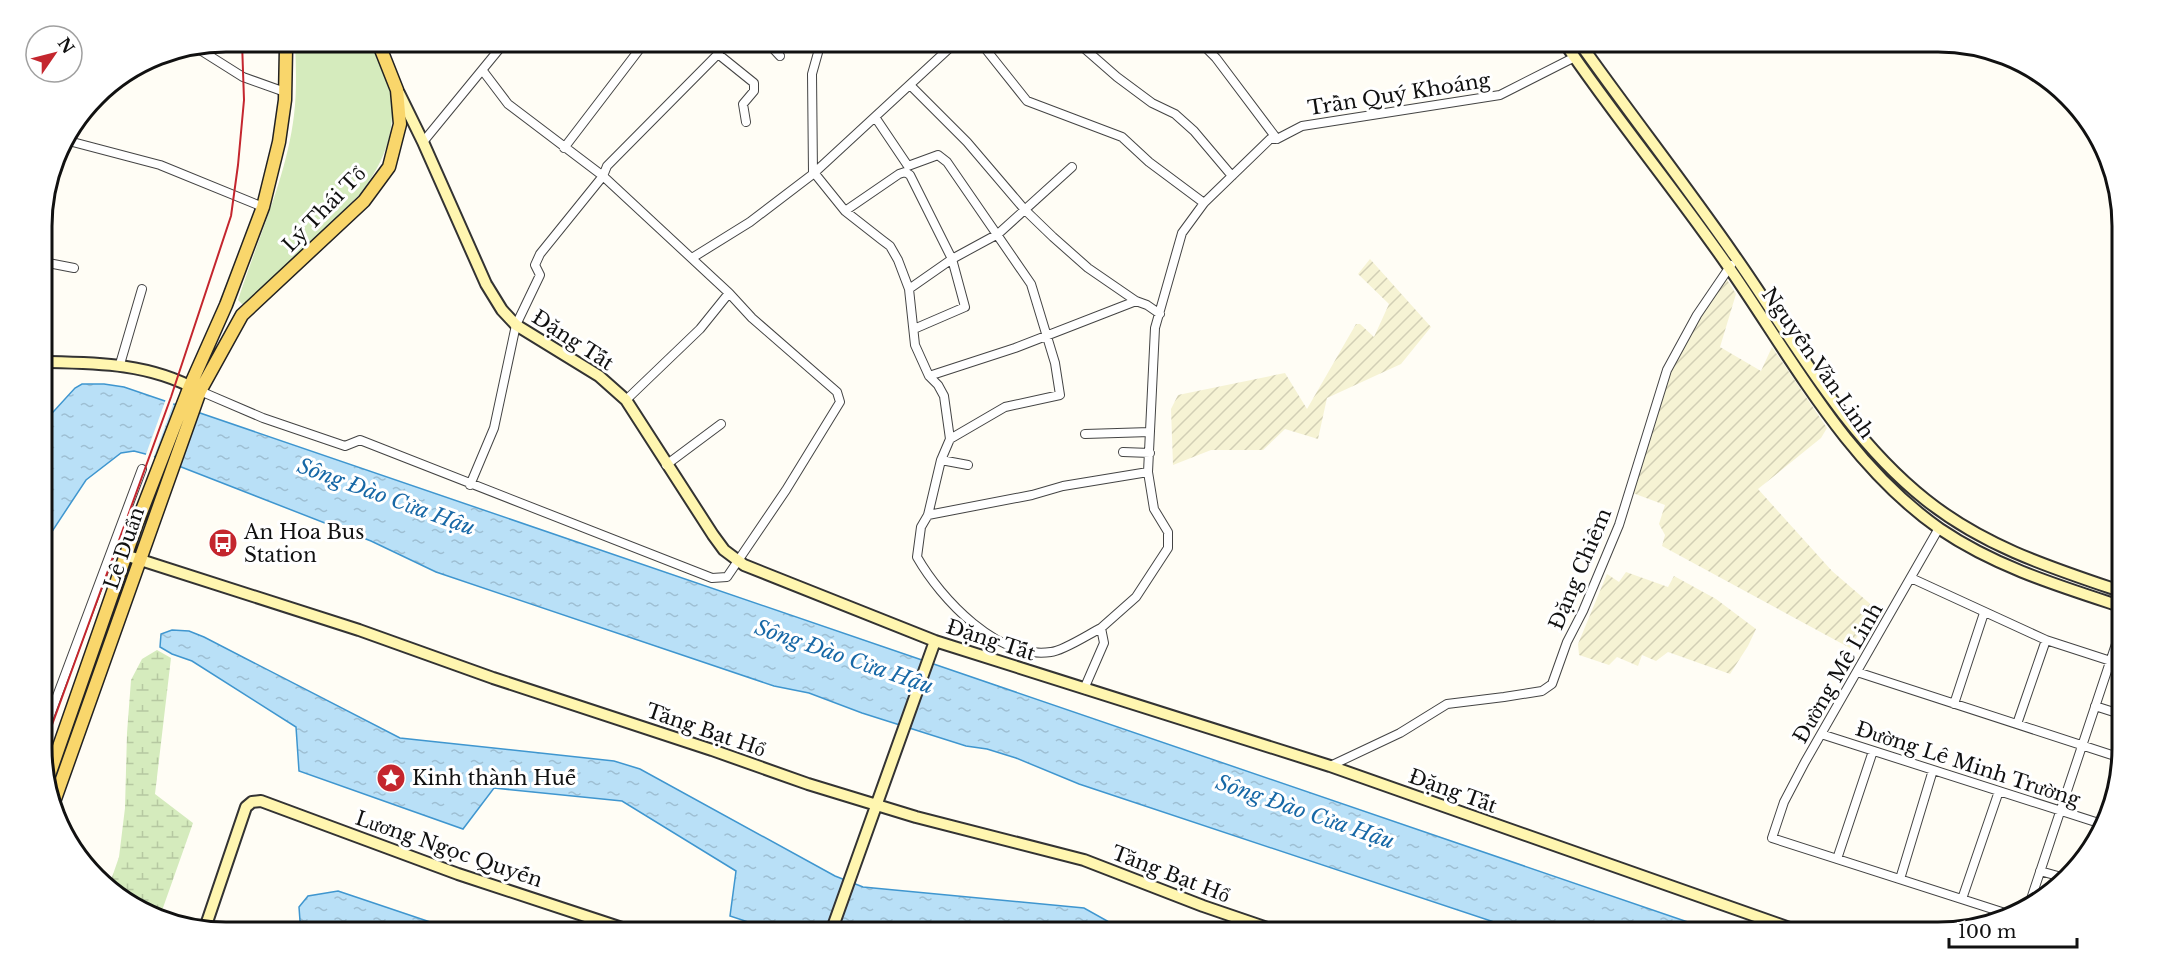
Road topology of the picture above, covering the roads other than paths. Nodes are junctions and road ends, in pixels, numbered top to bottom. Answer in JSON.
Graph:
{"nodes":[{"id":1,"x":1090,"y":52,"type":"edge"},
{"id":2,"x":1210,"y":52,"type":"edge"},
{"id":3,"x":1571,"y":52,"type":"edge"},
{"id":4,"x":1586,"y":52,"type":"joint"},
{"id":5,"x":286,"y":53,"type":"edge"},
{"id":6,"x":382,"y":53,"type":"edge"},
{"id":7,"x":497,"y":53,"type":"edge"},
{"id":8,"x":637,"y":53,"type":"edge"},
{"id":9,"x":777,"y":53,"type":"edge"},
{"id":10,"x":818,"y":53,"type":"edge"},
{"id":11,"x":945,"y":53,"type":"edge"},
{"id":12,"x":988,"y":53,"type":"edge"},
{"id":13,"x":207,"y":54,"type":"edge"},
{"id":14,"x":718,"y":54,"type":"joint"},
{"id":15,"x":780,"y":56,"type":"dead end"},
{"id":16,"x":1575,"y":57,"type":"junction"},
{"id":17,"x":483,"y":71,"type":"junction"},
{"id":18,"x":910,"y":85,"type":"junction"},
{"id":19,"x":397,"y":90,"type":"junction"},
{"id":20,"x":285,"y":92,"type":"junction"},
{"id":21,"x":875,"y":117,"type":"junction"},
{"id":22,"x":746,"y":122,"type":"dead end"},
{"id":23,"x":1277,"y":139,"type":"junction"},
{"id":24,"x":74,"y":142,"type":"edge"},
{"id":25,"x":423,"y":142,"type":"junction"},
{"id":26,"x":564,"y":148,"type":"junction"},
{"id":27,"x":908,"y":166,"type":"junction"},
{"id":28,"x":1072,"y":167,"type":"dead end"},
{"id":29,"x":813,"y":174,"type":"junction"},
{"id":30,"x":603,"y":176,"type":"junction"},
{"id":31,"x":910,"y":176,"type":"junction"},
{"id":32,"x":1232,"y":176,"type":"junction"},
{"id":33,"x":1204,"y":203,"type":"junction"},
{"id":34,"x":263,"y":207,"type":"junction"},
{"id":35,"x":1025,"y":210,"type":"junction"},
{"id":36,"x":845,"y":211,"type":"junction"},
{"id":37,"x":998,"y":234,"type":"junction"},
{"id":38,"x":1735,"y":252,"type":"junction"},
{"id":39,"x":692,"y":258,"type":"junction"},
{"id":40,"x":952,"y":259,"type":"junction"},
{"id":41,"x":53,"y":264,"type":"edge"},
{"id":42,"x":74,"y":268,"type":"dead end"},
{"id":43,"x":1730,"y":268,"type":"junction"},
{"id":44,"x":909,"y":289,"type":"junction"},
{"id":45,"x":142,"y":290,"type":"dead end"},
{"id":46,"x":729,"y":293,"type":"junction"},
{"id":47,"x":1136,"y":301,"type":"junction"},
{"id":48,"x":226,"y":305,"type":"junction"},
{"id":49,"x":1160,"y":314,"type":"junction"},
{"id":50,"x":242,"y":315,"type":"junction"},
{"id":51,"x":516,"y":325,"type":"junction"},
{"id":52,"x":914,"y":329,"type":"junction"},
{"id":53,"x":1046,"y":336,"type":"junction"},
{"id":54,"x":53,"y":362,"type":"edge"},
{"id":55,"x":120,"y":364,"type":"junction"},
{"id":56,"x":929,"y":376,"type":"junction"},
{"id":57,"x":194,"y":391,"type":"junction"},
{"id":58,"x":626,"y":400,"type":"junction"},
{"id":59,"x":721,"y":424,"type":"dead end"},
{"id":60,"x":1150,"y":432,"type":"junction"},
{"id":61,"x":1084,"y":434,"type":"dead end"},
{"id":62,"x":950,"y":439,"type":"junction"},
{"id":63,"x":1123,"y":452,"type":"dead end"},
{"id":64,"x":1150,"y":453,"type":"junction"},
{"id":65,"x":941,"y":460,"type":"junction"},
{"id":66,"x":1883,"y":460,"type":"junction"},
{"id":67,"x":666,"y":465,"type":"junction"},
{"id":68,"x":968,"y":465,"type":"dead end"},
{"id":69,"x":142,"y":469,"type":"dead end"},
{"id":70,"x":1873,"y":471,"type":"junction"},
{"id":71,"x":1148,"y":472,"type":"junction"},
{"id":72,"x":470,"y":485,"type":"junction"},
{"id":73,"x":928,"y":515,"type":"junction"},
{"id":74,"x":1939,"y":528,"type":"junction"},
{"id":75,"x":125,"y":555,"type":"junction"},
{"id":76,"x":141,"y":560,"type":"junction"},
{"id":77,"x":737,"y":561,"type":"junction"},
{"id":78,"x":1911,"y":578,"type":"junction"},
{"id":79,"x":2099,"y":584,"type":"junction"},
{"id":80,"x":2112,"y":589,"type":"edge"},
{"id":81,"x":2094,"y":598,"type":"junction"},
{"id":82,"x":2112,"y":604,"type":"edge"},
{"id":83,"x":1984,"y":613,"type":"junction"},
{"id":84,"x":1101,"y":628,"type":"junction"},
{"id":85,"x":2046,"y":640,"type":"junction"},
{"id":86,"x":934,"y":641,"type":"junction"},
{"id":87,"x":2112,"y":655,"type":"edge"},
{"id":88,"x":2110,"y":661,"type":"junction"},
{"id":89,"x":1857,"y":672,"type":"junction"},
{"id":90,"x":1084,"y":688,"type":"junction"},
{"id":91,"x":1954,"y":704,"type":"junction"},
{"id":92,"x":2095,"y":706,"type":"junction"},
{"id":93,"x":52,"y":710,"type":"edge"},
{"id":94,"x":2112,"y":711,"type":"edge"},
{"id":95,"x":2017,"y":724,"type":"junction"},
{"id":96,"x":1821,"y":734,"type":"junction"},
{"id":97,"x":2082,"y":746,"type":"junction"},
{"id":98,"x":1873,"y":751,"type":"junction"},
{"id":99,"x":2112,"y":755,"type":"edge"},
{"id":100,"x":53,"y":763,"type":"edge"},
{"id":101,"x":1330,"y":766,"type":"junction"},
{"id":102,"x":1933,"y":770,"type":"junction"},
{"id":103,"x":58,"y":791,"type":"edge"},
{"id":104,"x":1999,"y":791,"type":"junction"},
{"id":105,"x":876,"y":806,"type":"junction"},
{"id":106,"x":2060,"y":811,"type":"junction"},
{"id":107,"x":2095,"y":822,"type":"edge"},
{"id":108,"x":1837,"y":859,"type":"junction"},
{"id":109,"x":2040,"y":871,"type":"junction"},
{"id":110,"x":2056,"y":875,"type":"edge"},
{"id":111,"x":1900,"y":879,"type":"junction"},
{"id":112,"x":2033,"y":893,"type":"edge"},
{"id":113,"x":1962,"y":899,"type":"junction"},
{"id":114,"x":1999,"y":911,"type":"edge"},
{"id":115,"x":208,"y":920,"type":"edge"},
{"id":116,"x":1248,"y":921,"type":"edge"},
{"id":117,"x":1770,"y":921,"type":"edge"},
{"id":118,"x":603,"y":922,"type":"edge"},
{"id":119,"x":835,"y":922,"type":"edge"}],
"edges":[{"from":1,"to":32,"type":"street"},
{"from":2,"to":23,"type":"street"},
{"from":3,"to":16,"type":"main road","name":"Nguyễn Văn Linh"},
{"from":4,"to":16,"type":"main road"},
{"from":4,"to":38,"type":"main road","name":"Nguyễn Văn Linh"},
{"from":5,"to":20,"type":"main road","name":"Lý Thái Tổ"},
{"from":6,"to":19,"type":"main road","name":"Lý Thái Tổ"},
{"from":7,"to":17,"type":"street"},
{"from":8,"to":26,"type":"street"},
{"from":9,"to":15,"type":"street"},
{"from":10,"to":29,"type":"street"},
{"from":11,"to":18,"type":"street"},
{"from":12,"to":33,"type":"street"},
{"from":13,"to":20,"type":"street"},
{"from":14,"to":22,"type":"street"},
{"from":14,"to":30,"type":"street"},
{"from":16,"to":23,"type":"street","name":"Trần Quý Khoáng"},
{"from":16,"to":43,"type":"main road","name":"Nguyễn Văn Linh"},
{"from":17,"to":25,"type":"street"},
{"from":17,"to":26,"type":"street"},
{"from":18,"to":21,"type":"street"},
{"from":18,"to":35,"type":"street"},
{"from":19,"to":25,"type":"main road","name":"Đặng Tất"},
{"from":19,"to":50,"type":"main road","name":"Lý Thái Tổ"},
{"from":20,"to":34,"type":"main road","name":"Lý Thái Tổ"},
{"from":21,"to":27,"type":"street"},
{"from":21,"to":29,"type":"street"},
{"from":23,"to":32,"type":"street","name":"Trần Quý Khoáng"},
{"from":24,"to":34,"type":"street"},
{"from":25,"to":51,"type":"main road","name":"Đặng Tất"},
{"from":26,"to":30,"type":"street"},
{"from":27,"to":31,"type":"street"},
{"from":27,"to":37,"type":"street"},
{"from":28,"to":35,"type":"street"},
{"from":29,"to":36,"type":"street"},
{"from":29,"to":39,"type":"street"},
{"from":30,"to":39,"type":"street"},
{"from":30,"to":51,"type":"street"},
{"from":31,"to":36,"type":"street"},
{"from":31,"to":40,"type":"street"},
{"from":32,"to":33,"type":"street","name":"Trần Quý Khoáng"},
{"from":33,"to":49,"type":"street","name":"Trần Quý Khoáng"},
{"from":34,"to":48,"type":"main road","name":"Lý Thái Tổ"},
{"from":35,"to":37,"type":"street"},
{"from":35,"to":47,"type":"street"},
{"from":36,"to":44,"type":"street"},
{"from":37,"to":40,"type":"street"},
{"from":37,"to":53,"type":"street"},
{"from":38,"to":43,"type":"street","name":"Đặng Chiêm"},
{"from":38,"to":66,"type":"main road","name":"Nguyễn Văn Linh"},
{"from":39,"to":46,"type":"street"},
{"from":40,"to":44,"type":"street"},
{"from":40,"to":52,"type":"street"},
{"from":41,"to":42,"type":"street"},
{"from":43,"to":70,"type":"main road","name":"Nguyễn Văn Linh"},
{"from":43,"to":101,"type":"street","name":"Đặng Chiêm"},
{"from":44,"to":52,"type":"street"},
{"from":45,"to":55,"type":"street"},
{"from":46,"to":58,"type":"street"},
{"from":46,"to":77,"type":"street"},
{"from":47,"to":49,"type":"street"},
{"from":47,"to":53,"type":"street"},
{"from":48,"to":50,"type":"main road"},
{"from":48,"to":57,"type":"main road","name":"Lê Duẩn"},
{"from":49,"to":60,"type":"street","name":"Trần Quý Khoáng"},
{"from":50,"to":57,"type":"main road","name":"Lê Duẩn"},
{"from":51,"to":58,"type":"main road","name":"Đặng Tất"},
{"from":51,"to":72,"type":"street"},
{"from":52,"to":56,"type":"street"},
{"from":53,"to":56,"type":"street"},
{"from":53,"to":62,"type":"street"},
{"from":54,"to":55,"type":"main road"},
{"from":55,"to":57,"type":"main road"},
{"from":56,"to":62,"type":"street"},
{"from":57,"to":72,"type":"street"},
{"from":57,"to":75,"type":"main road","name":"Lê Duẩn"},
{"from":57,"to":76,"type":"main road","name":"Lê Duẩn"},
{"from":58,"to":67,"type":"main road","name":"Đặng Tất"},
{"from":59,"to":67,"type":"street"},
{"from":60,"to":61,"type":"street"},
{"from":60,"to":64,"type":"street","name":"Trần Quý Khoáng"},
{"from":62,"to":65,"type":"street","name":"Trần Quý Khoáng"},
{"from":63,"to":64,"type":"street"},
{"from":64,"to":71,"type":"street","name":"Trần Quý Khoáng"},
{"from":65,"to":68,"type":"street"},
{"from":65,"to":73,"type":"street","name":"Trần Quý Khoáng"},
{"from":66,"to":70,"type":"main road"},
{"from":66,"to":79,"type":"main road","name":"Nguyễn Văn Linh"},
{"from":67,"to":77,"type":"main road","name":"Đặng Tất"},
{"from":69,"to":93,"type":"street"},
{"from":70,"to":74,"type":"main road","name":"Nguyễn Văn Linh"},
{"from":71,"to":73,"type":"street"},
{"from":71,"to":84,"type":"street","name":"Trần Quý Khoáng"},
{"from":72,"to":77,"type":"street"},
{"from":73,"to":84,"type":"street","name":"Trần Quý Khoáng"},
{"from":74,"to":78,"type":"street","name":"Đường Mê Linh"},
{"from":74,"to":81,"type":"main road","name":"Nguyễn Văn Linh"},
{"from":75,"to":76,"type":"main road","name":"Tăng Bạt Hổ"},
{"from":75,"to":100,"type":"main road","name":"Lê Duẩn"},
{"from":76,"to":103,"type":"main road","name":"Lê Duẩn"},
{"from":76,"to":105,"type":"main road","name":"Tăng Bạt Hổ"},
{"from":77,"to":86,"type":"main road","name":"Đặng Tất"},
{"from":78,"to":83,"type":"street"},
{"from":78,"to":89,"type":"street","name":"Đường Mê Linh"},
{"from":79,"to":80,"type":"main road","name":"Nguyễn Văn Linh"},
{"from":79,"to":81,"type":"main road"},
{"from":81,"to":82,"type":"main road","name":"Nguyễn Văn Linh"},
{"from":83,"to":85,"type":"street"},
{"from":83,"to":91,"type":"street"},
{"from":84,"to":90,"type":"street"},
{"from":85,"to":88,"type":"street"},
{"from":85,"to":95,"type":"street"},
{"from":86,"to":90,"type":"main road","name":"Đặng Tất"},
{"from":86,"to":105,"type":"main road"},
{"from":87,"to":88,"type":"street"},
{"from":88,"to":92,"type":"street"},
{"from":89,"to":91,"type":"street"},
{"from":89,"to":96,"type":"street","name":"Đường Mê Linh"},
{"from":90,"to":101,"type":"main road","name":"Đặng Tất"},
{"from":91,"to":95,"type":"street"},
{"from":92,"to":94,"type":"street"},
{"from":92,"to":97,"type":"street"},
{"from":95,"to":97,"type":"street"},
{"from":96,"to":98,"type":"street","name":"Đường Lê Minh Trường"},
{"from":96,"to":108,"type":"street","name":"Đường Mê Linh"},
{"from":97,"to":99,"type":"street"},
{"from":97,"to":106,"type":"street"},
{"from":98,"to":102,"type":"street","name":"Đường Lê Minh Trường"},
{"from":98,"to":108,"type":"street"},
{"from":101,"to":117,"type":"main road","name":"Đặng Tất"},
{"from":102,"to":104,"type":"street","name":"Đường Lê Minh Trường"},
{"from":102,"to":111,"type":"street"},
{"from":104,"to":106,"type":"street","name":"Đường Lê Minh Trường"},
{"from":104,"to":113,"type":"street"},
{"from":105,"to":116,"type":"main road","name":"Tăng Bạt Hổ"},
{"from":105,"to":119,"type":"main road"},
{"from":106,"to":107,"type":"street","name":"Đường Lê Minh Trường"},
{"from":106,"to":109,"type":"street"},
{"from":108,"to":111,"type":"street"},
{"from":109,"to":110,"type":"street"},
{"from":109,"to":112,"type":"street"},
{"from":111,"to":113,"type":"street"},
{"from":113,"to":114,"type":"street"},
{"from":115,"to":118,"type":"main road","name":"Lương Ngọc Quyến"}]}
